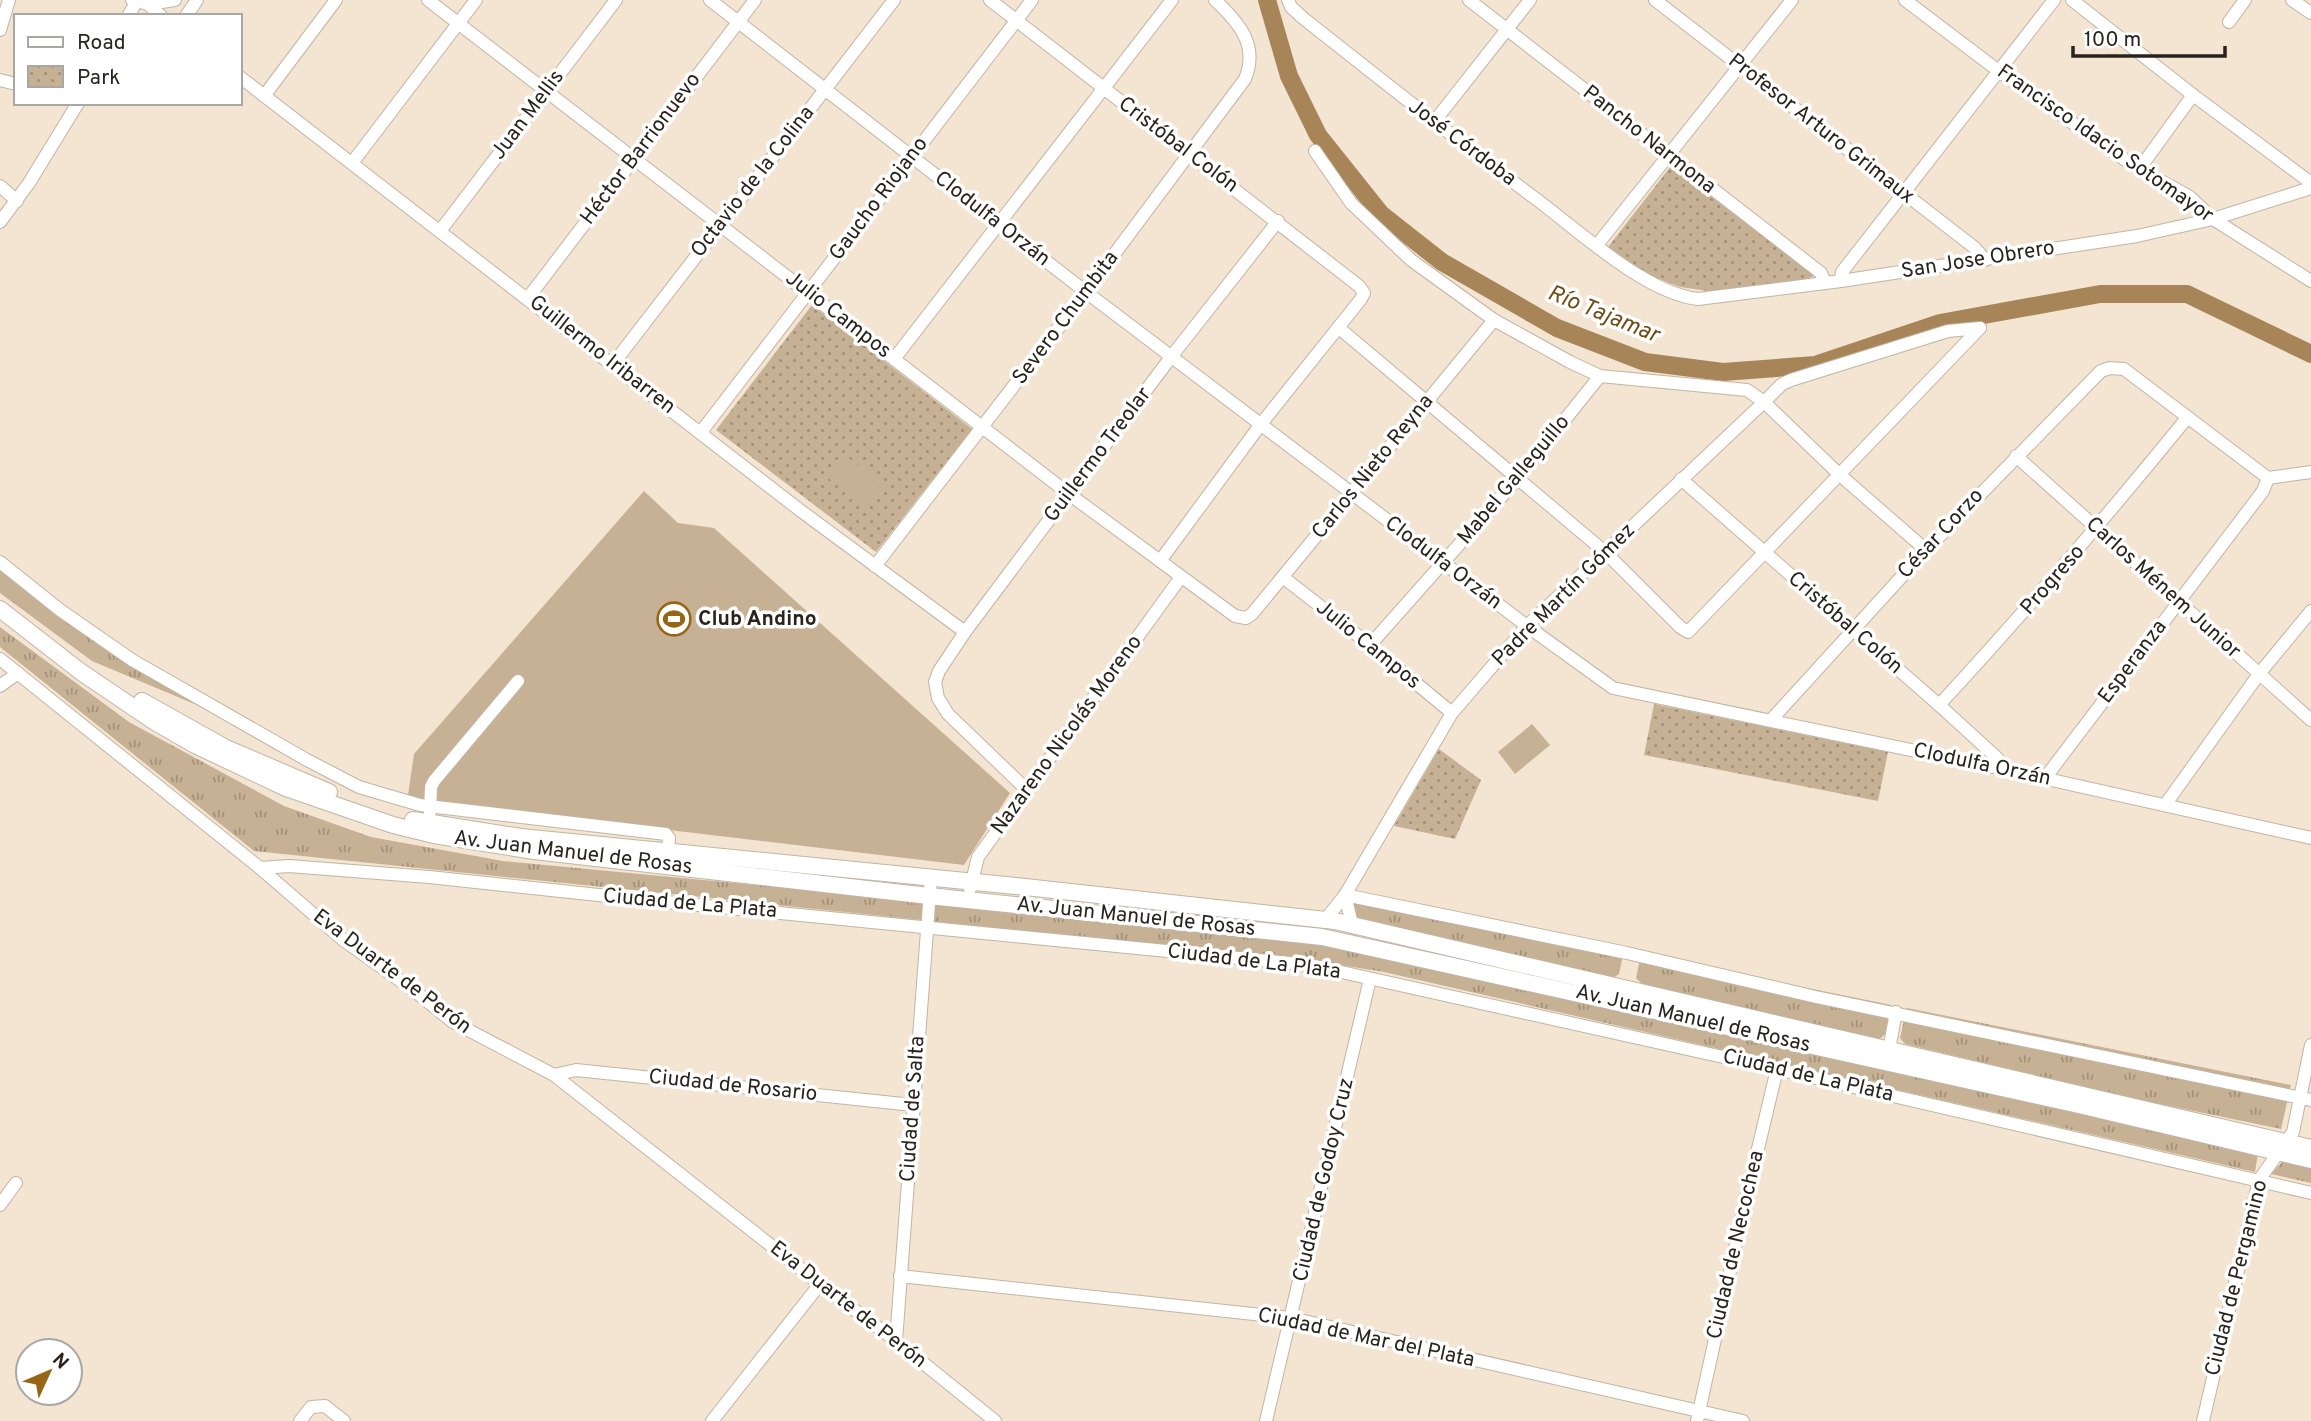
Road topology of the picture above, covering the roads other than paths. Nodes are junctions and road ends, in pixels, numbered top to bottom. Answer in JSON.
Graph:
{"nodes":[{"id":1,"x":9,"y":0,"type":"edge"},
{"id":2,"x":175,"y":0,"type":"edge"},
{"id":3,"x":336,"y":0,"type":"edge"},
{"id":4,"x":428,"y":0,"type":"edge"},
{"id":5,"x":476,"y":0,"type":"edge"},
{"id":6,"x":616,"y":0,"type":"edge"},
{"id":7,"x":710,"y":0,"type":"edge"},
{"id":8,"x":755,"y":0,"type":"edge"},
{"id":9,"x":894,"y":0,"type":"edge"},
{"id":10,"x":990,"y":0,"type":"edge"},
{"id":11,"x":1032,"y":0,"type":"edge"},
{"id":12,"x":1172,"y":0,"type":"edge"},
{"id":13,"x":1215,"y":0,"type":"edge"},
{"id":14,"x":1288,"y":0,"type":"edge"},
{"id":15,"x":1469,"y":0,"type":"edge"},
{"id":16,"x":1530,"y":0,"type":"edge"},
{"id":17,"x":1655,"y":0,"type":"edge"},
{"id":18,"x":1792,"y":0,"type":"edge"},
{"id":19,"x":1905,"y":0,"type":"edge"},
{"id":20,"x":2054,"y":0,"type":"edge"},
{"id":21,"x":2072,"y":0,"type":"edge"},
{"id":22,"x":2245,"y":0,"type":"edge"},
{"id":23,"x":2292,"y":0,"type":"edge"},
{"id":24,"x":139,"y":2,"type":"edge"},
{"id":25,"x":2311,"y":13,"type":"edge"},
{"id":26,"x":158,"y":14,"type":"edge"},
{"id":27,"x":1016,"y":20,"type":"junction"},
{"id":28,"x":2229,"y":22,"type":"dead end"},
{"id":29,"x":458,"y":23,"type":"junction"},
{"id":30,"x":738,"y":23,"type":"junction"},
{"id":31,"x":0,"y":30,"type":"edge"},
{"id":32,"x":1507,"y":30,"type":"junction"},
{"id":33,"x":1740,"y":66,"type":"junction"},
{"id":34,"x":2000,"y":72,"type":"junction"},
{"id":35,"x":242,"y":79,"type":"edge"},
{"id":36,"x":1104,"y":89,"type":"junction"},
{"id":37,"x":546,"y":90,"type":"junction"},
{"id":38,"x":824,"y":91,"type":"junction"},
{"id":39,"x":2193,"y":95,"type":"junction"},
{"id":40,"x":264,"y":96,"type":"junction"},
{"id":41,"x":77,"y":105,"type":"edge"},
{"id":42,"x":1434,"y":122,"type":"junction"},
{"id":43,"x":1315,"y":151,"type":"dead end"},
{"id":44,"x":1190,"y":155,"type":"junction"},
{"id":45,"x":912,"y":156,"type":"junction"},
{"id":46,"x":1669,"y":156,"type":"junction"},
{"id":47,"x":635,"y":158,"type":"junction"},
{"id":48,"x":352,"y":163,"type":"junction"},
{"id":49,"x":2140,"y":168,"type":"junction"},
{"id":50,"x":0,"y":186,"type":"edge"},
{"id":51,"x":2311,"y":186,"type":"edge"},
{"id":52,"x":1903,"y":193,"type":"junction"},
{"id":53,"x":17,"y":201,"type":"junction"},
{"id":54,"x":2213,"y":219,"type":"junction"},
{"id":55,"x":1278,"y":221,"type":"junction"},
{"id":56,"x":0,"y":222,"type":"edge"},
{"id":57,"x":720,"y":224,"type":"junction"},
{"id":58,"x":999,"y":225,"type":"junction"},
{"id":59,"x":440,"y":231,"type":"junction"},
{"id":60,"x":1597,"y":245,"type":"junction"},
{"id":61,"x":1985,"y":260,"type":"junction"},
{"id":62,"x":1643,"y":279,"type":"joint"},
{"id":63,"x":1841,"y":281,"type":"junction"},
{"id":64,"x":2311,"y":281,"type":"edge"},
{"id":65,"x":1825,"y":283,"type":"junction"},
{"id":66,"x":807,"y":292,"type":"junction"},
{"id":67,"x":1086,"y":292,"type":"junction"},
{"id":68,"x":528,"y":298,"type":"junction"},
{"id":69,"x":1494,"y":320,"type":"junction"},
{"id":70,"x":1339,"y":328,"type":"junction"},
{"id":71,"x":1171,"y":357,"type":"junction"},
{"id":72,"x":894,"y":359,"type":"junction"},
{"id":73,"x":613,"y":364,"type":"junction"},
{"id":74,"x":1600,"y":376,"type":"junction"},
{"id":75,"x":1426,"y":402,"type":"junction"},
{"id":76,"x":1764,"y":402,"type":"junction"},
{"id":77,"x":2188,"y":418,"type":"junction"},
{"id":78,"x":1261,"y":424,"type":"junction"},
{"id":79,"x":983,"y":427,"type":"junction"},
{"id":80,"x":701,"y":432,"type":"junction"},
{"id":81,"x":2016,"y":456,"type":"junction"},
{"id":82,"x":2311,"y":472,"type":"edge"},
{"id":83,"x":1840,"y":475,"type":"junction"},
{"id":84,"x":1518,"y":478,"type":"junction"},
{"id":85,"x":1681,"y":478,"type":"junction"},
{"id":86,"x":2268,"y":478,"type":"junction"},
{"id":87,"x":1350,"y":492,"type":"junction"},
{"id":88,"x":1069,"y":494,"type":"junction"},
{"id":89,"x":2097,"y":529,"type":"junction"},
{"id":90,"x":1926,"y":550,"type":"junction"},
{"id":91,"x":1605,"y":552,"type":"junction"},
{"id":92,"x":1765,"y":553,"type":"junction"},
{"id":93,"x":1160,"y":561,"type":"junction"},
{"id":94,"x":0,"y":562,"type":"edge"},
{"id":95,"x":1443,"y":563,"type":"junction"},
{"id":96,"x":875,"y":566,"type":"junction"},
{"id":97,"x":1181,"y":578,"type":"junction"},
{"id":98,"x":1284,"y":578,"type":"junction"},
{"id":99,"x":0,"y":598,"type":"edge"},
{"id":100,"x":2178,"y":602,"type":"junction"},
{"id":101,"x":0,"y":610,"type":"edge"},
{"id":102,"x":2311,"y":611,"type":"edge"},
{"id":103,"x":1252,"y":614,"type":"joint"},
{"id":104,"x":1527,"y":626,"type":"junction"},
{"id":105,"x":1852,"y":629,"type":"junction"},
{"id":106,"x":965,"y":632,"type":"junction"},
{"id":107,"x":1370,"y":645,"type":"junction"},
{"id":108,"x":0,"y":659,"type":"edge"},
{"id":109,"x":18,"y":673,"type":"junction"},
{"id":110,"x":2259,"y":674,"type":"junction"},
{"id":111,"x":518,"y":681,"type":"dead end"},
{"id":112,"x":0,"y":685,"type":"edge"},
{"id":113,"x":1939,"y":705,"type":"junction"},
{"id":114,"x":1452,"y":713,"type":"junction"},
{"id":115,"x":1771,"y":720,"type":"junction"},
{"id":116,"x":2311,"y":720,"type":"edge"},
{"id":117,"x":2007,"y":770,"type":"junction"},
{"id":118,"x":2045,"y":778,"type":"junction"},
{"id":119,"x":1026,"y":789,"type":"junction"},
{"id":120,"x":2165,"y":805,"type":"junction"},
{"id":121,"x":430,"y":806,"type":"junction"},
{"id":122,"x":429,"y":823,"type":"junction"},
{"id":123,"x":2311,"y":838,"type":"edge"},
{"id":124,"x":668,"y":853,"type":"junction"},
{"id":125,"x":260,"y":868,"type":"junction"},
{"id":126,"x":931,"y":878,"type":"junction"},
{"id":127,"x":971,"y":881,"type":"junction"},
{"id":128,"x":1345,"y":895,"type":"junction"},
{"id":129,"x":929,"y":896,"type":"junction"},
{"id":130,"x":970,"y":900,"type":"junction"},
{"id":131,"x":1325,"y":920,"type":"junction"},
{"id":132,"x":1352,"y":924,"type":"junction"},
{"id":133,"x":928,"y":926,"type":"junction"},
{"id":134,"x":1370,"y":979,"type":"junction"},
{"id":135,"x":1896,"y":1012,"type":"junction"},
{"id":136,"x":2311,"y":1045,"type":"edge"},
{"id":137,"x":1889,"y":1050,"type":"junction"},
{"id":138,"x":1777,"y":1069,"type":"junction"},
{"id":139,"x":554,"y":1075,"type":"junction"},
{"id":140,"x":2305,"y":1098,"type":"edge"},
{"id":141,"x":913,"y":1105,"type":"junction"},
{"id":142,"x":2283,"y":1147,"type":"junction"},
{"id":143,"x":2311,"y":1147,"type":"edge"},
{"id":144,"x":2311,"y":1160,"type":"edge"},
{"id":145,"x":2259,"y":1180,"type":"junction"},
{"id":146,"x":16,"y":1183,"type":"dead end"},
{"id":147,"x":2311,"y":1193,"type":"edge"},
{"id":148,"x":0,"y":1205,"type":"edge"},
{"id":149,"x":900,"y":1276,"type":"junction"},
{"id":150,"x":820,"y":1284,"type":"junction"},
{"id":151,"x":1292,"y":1318,"type":"junction"},
{"id":152,"x":896,"y":1341,"type":"junction"},
{"id":153,"x":1698,"y":1416,"type":"edge"},
{"id":154,"x":300,"y":1421,"type":"edge"},
{"id":155,"x":344,"y":1421,"type":"edge"},
{"id":156,"x":712,"y":1421,"type":"edge"},
{"id":157,"x":995,"y":1421,"type":"edge"},
{"id":158,"x":1266,"y":1421,"type":"edge"},
{"id":159,"x":1742,"y":1421,"type":"edge"},
{"id":160,"x":2203,"y":1421,"type":"edge"}],
"edges":[{"from":1,"to":31,"type":"street"},
{"from":2,"to":24,"type":"street"},
{"from":3,"to":40,"type":"street"},
{"from":4,"to":29,"type":"street","name":"Julio Campos"},
{"from":5,"to":29,"type":"street"},
{"from":6,"to":37,"type":"street","name":"Juan Mellis"},
{"from":7,"to":30,"type":"street","name":"Clodulfa Orzán"},
{"from":8,"to":30,"type":"street","name":"Héctor Barrionuevo"},
{"from":9,"to":38,"type":"street","name":"Octavio de la Colina"},
{"from":10,"to":27,"type":"street","name":"Cristóbal Colón"},
{"from":11,"to":27,"type":"street","name":"Gaucho Riojano"},
{"from":12,"to":36,"type":"street"},
{"from":13,"to":44,"type":"street","name":"Severo Chumbita"},
{"from":14,"to":42,"type":"street","name":"José Córdoba"},
{"from":15,"to":32,"type":"street","name":"Pancho Narmona"},
{"from":16,"to":32,"type":"street"},
{"from":17,"to":33,"type":"street","name":"Profesor Arturo Grimaux"},
{"from":18,"to":33,"type":"street"},
{"from":19,"to":34,"type":"street","name":"Francisco Idacio Sotomayor"},
{"from":20,"to":34,"type":"street"},
{"from":21,"to":39,"type":"street"},
{"from":22,"to":28,"type":"street"},
{"from":23,"to":25,"type":"street"},
{"from":24,"to":26,"type":"street"},
{"from":27,"to":36,"type":"street","name":"Cristóbal Colón"},
{"from":27,"to":45,"type":"street","name":"Gaucho Riojano"},
{"from":29,"to":37,"type":"street","name":"Julio Campos"},
{"from":29,"to":48,"type":"street"},
{"from":30,"to":38,"type":"street","name":"Clodulfa Orzán"},
{"from":30,"to":47,"type":"street","name":"Héctor Barrionuevo"},
{"from":32,"to":42,"type":"street"},
{"from":32,"to":46,"type":"street","name":"Pancho Narmona"},
{"from":33,"to":46,"type":"street"},
{"from":33,"to":52,"type":"street","name":"Profesor Arturo Grimaux"},
{"from":34,"to":49,"type":"street","name":"Francisco Idacio Sotomayor"},
{"from":34,"to":52,"type":"street"},
{"from":35,"to":40,"type":"street","name":"Guillermo Iribarren"},
{"from":36,"to":44,"type":"street","name":"Cristóbal Colón"},
{"from":36,"to":58,"type":"street"},
{"from":37,"to":47,"type":"street","name":"Julio Campos"},
{"from":37,"to":59,"type":"street","name":"Juan Mellis"},
{"from":38,"to":45,"type":"street","name":"Clodulfa Orzán"},
{"from":38,"to":57,"type":"street","name":"Octavio de la Colina"},
{"from":39,"to":49,"type":"street"},
{"from":39,"to":51,"type":"street"},
{"from":40,"to":48,"type":"street","name":"Guillermo Iribarren"},
{"from":41,"to":53,"type":"street"},
{"from":42,"to":60,"type":"street","name":"José Córdoba"},
{"from":43,"to":69,"type":"street"},
{"from":44,"to":55,"type":"street","name":"Cristóbal Colón"},
{"from":44,"to":67,"type":"street","name":"Severo Chumbita"},
{"from":45,"to":58,"type":"street","name":"Clodulfa Orzán"},
{"from":45,"to":66,"type":"street","name":"Gaucho Riojano"},
{"from":46,"to":60,"type":"street"},
{"from":46,"to":65,"type":"street","name":"Pancho Narmona"},
{"from":47,"to":57,"type":"street","name":"Julio Campos"},
{"from":47,"to":68,"type":"street","name":"Héctor Barrionuevo"},
{"from":48,"to":59,"type":"street","name":"Guillermo Iribarren"},
{"from":49,"to":54,"type":"street","name":"Francisco Idacio Sotomayor"},
{"from":50,"to":53,"type":"street"},
{"from":51,"to":54,"type":"street","name":"San Jose Obrero"},
{"from":52,"to":61,"type":"street","name":"Profesor Arturo Grimaux"},
{"from":52,"to":63,"type":"street"},
{"from":53,"to":56,"type":"street"},
{"from":54,"to":61,"type":"street","name":"San Jose Obrero"},
{"from":54,"to":64,"type":"street","name":"Francisco Idacio Sotomayor"},
{"from":55,"to":70,"type":"street","name":"Cristóbal Colón"},
{"from":55,"to":71,"type":"street","name":"Guillermo Treolar"},
{"from":57,"to":66,"type":"street","name":"Julio Campos"},
{"from":57,"to":73,"type":"street","name":"Octavio de la Colina"},
{"from":58,"to":67,"type":"street","name":"Clodulfa Orzán"},
{"from":58,"to":72,"type":"street"},
{"from":59,"to":68,"type":"street","name":"Guillermo Iribarren"},
{"from":60,"to":62,"type":"street","name":"José Córdoba"},
{"from":61,"to":63,"type":"street","name":"San Jose Obrero"},
{"from":62,"to":65,"type":"street","name":"San Jose Obrero"},
{"from":63,"to":65,"type":"street","name":"San Jose Obrero"},
{"from":66,"to":72,"type":"street","name":"Julio Campos"},
{"from":66,"to":80,"type":"street","name":"Gaucho Riojano"},
{"from":67,"to":71,"type":"street","name":"Clodulfa Orzán"},
{"from":67,"to":79,"type":"street","name":"Severo Chumbita"},
{"from":68,"to":73,"type":"street","name":"Guillermo Iribarren"},
{"from":69,"to":74,"type":"street"},
{"from":69,"to":75,"type":"street","name":"Carlos Nieto Reyna"},
{"from":70,"to":75,"type":"street"},
{"from":70,"to":78,"type":"street"},
{"from":71,"to":78,"type":"street","name":"Clodulfa Orzán"},
{"from":71,"to":88,"type":"street","name":"Guillermo Treolar"},
{"from":72,"to":79,"type":"street","name":"Julio Campos"},
{"from":73,"to":80,"type":"street","name":"Guillermo Iribarren"},
{"from":74,"to":76,"type":"street"},
{"from":74,"to":84,"type":"street","name":"Mabel Galleguillo"},
{"from":75,"to":84,"type":"street"},
{"from":75,"to":87,"type":"street","name":"Carlos Nieto Reyna"},
{"from":76,"to":83,"type":"street"},
{"from":76,"to":83,"type":"street","name":"Padre Martín Gómez"},
{"from":76,"to":85,"type":"street","name":"Padre Martín Gómez"},
{"from":77,"to":81,"type":"street","name":"César Corzo"},
{"from":77,"to":86,"type":"street"},
{"from":77,"to":89,"type":"street","name":"Progreso"},
{"from":78,"to":87,"type":"street","name":"Clodulfa Orzán"},
{"from":78,"to":93,"type":"street"},
{"from":79,"to":88,"type":"street","name":"Julio Campos"},
{"from":79,"to":96,"type":"street","name":"Severo Chumbita"},
{"from":80,"to":96,"type":"street","name":"Guillermo Iribarren"},
{"from":81,"to":89,"type":"street","name":"Carlos Ménem Junior"},
{"from":81,"to":90,"type":"street","name":"César Corzo"},
{"from":82,"to":86,"type":"street"},
{"from":83,"to":90,"type":"street"},
{"from":83,"to":92,"type":"street"},
{"from":84,"to":91,"type":"street"},
{"from":84,"to":95,"type":"street","name":"Mabel Galleguillo"},
{"from":85,"to":91,"type":"street","name":"Padre Martín Gómez"},
{"from":85,"to":92,"type":"street","name":"Cristóbal Colón"},
{"from":86,"to":100,"type":"street","name":"Esperanza"},
{"from":87,"to":95,"type":"street","name":"Clodulfa Orzán"},
{"from":87,"to":98,"type":"street","name":"Carlos Nieto Reyna"},
{"from":88,"to":93,"type":"street","name":"Julio Campos"},
{"from":88,"to":106,"type":"street","name":"Guillermo Treolar"},
{"from":89,"to":100,"type":"street","name":"Carlos Ménem Junior"},
{"from":89,"to":113,"type":"street","name":"Progreso"},
{"from":90,"to":105,"type":"street","name":"César Corzo"},
{"from":91,"to":92,"type":"street"},
{"from":91,"to":104,"type":"street","name":"Padre Martín Gómez"},
{"from":92,"to":105,"type":"street","name":"Cristóbal Colón"},
{"from":93,"to":97,"type":"street","name":"Julio Campos"},
{"from":94,"to":121,"type":"street"},
{"from":95,"to":104,"type":"street","name":"Clodulfa Orzán"},
{"from":95,"to":107,"type":"street","name":"Mabel Galleguillo"},
{"from":96,"to":106,"type":"street","name":"Guillermo Iribarren"},
{"from":97,"to":103,"type":"street","name":"Julio Campos"},
{"from":97,"to":119,"type":"street","name":"Nazareno Nicolás Moreno"},
{"from":98,"to":103,"type":"street","name":"Carlos Nieto Reyna"},
{"from":98,"to":107,"type":"street","name":"Julio Campos"},
{"from":99,"to":122,"type":"main road","name":"Av. Juan Manuel de Rosas"},
{"from":100,"to":110,"type":"street","name":"Carlos Ménem Junior"},
{"from":100,"to":118,"type":"street","name":"Esperanza"},
{"from":101,"to":129,"type":"main road","name":"Av. Juan Manuel de Rosas"},
{"from":102,"to":110,"type":"street"},
{"from":104,"to":114,"type":"street","name":"Padre Martín Gómez"},
{"from":104,"to":115,"type":"street","name":"Clodulfa Orzán"},
{"from":105,"to":113,"type":"street","name":"Cristóbal Colón"},
{"from":105,"to":115,"type":"street","name":"César Corzo"},
{"from":106,"to":119,"type":"street","name":"Guillermo Treolar"},
{"from":107,"to":114,"type":"street","name":"Julio Campos"},
{"from":108,"to":109,"type":"street","name":"Eva Duarte de Perón"},
{"from":109,"to":112,"type":"street"},
{"from":109,"to":125,"type":"street","name":"Eva Duarte de Perón"},
{"from":110,"to":116,"type":"street","name":"Carlos Ménem Junior"},
{"from":110,"to":120,"type":"street"},
{"from":111,"to":121,"type":"street"},
{"from":113,"to":117,"type":"street","name":"Cristóbal Colón"},
{"from":114,"to":128,"type":"street","name":"Padre Martín Gómez"},
{"from":115,"to":117,"type":"street","name":"Clodulfa Orzán"},
{"from":117,"to":118,"type":"street","name":"Clodulfa Orzán"},
{"from":118,"to":120,"type":"street","name":"Clodulfa Orzán"},
{"from":119,"to":127,"type":"street","name":"Nazareno Nicolás Moreno"},
{"from":120,"to":123,"type":"street","name":"Clodulfa Orzán"},
{"from":121,"to":122,"type":"street"},
{"from":121,"to":124,"type":"street"},
{"from":122,"to":124,"type":"main road","name":"Av. Juan Manuel de Rosas"},
{"from":124,"to":126,"type":"main road","name":"Av. Juan Manuel de Rosas"},
{"from":125,"to":133,"type":"street","name":"Ciudad de La Plata"},
{"from":125,"to":139,"type":"street","name":"Eva Duarte de Perón"},
{"from":126,"to":127,"type":"main road","name":"Av. Juan Manuel de Rosas"},
{"from":126,"to":129,"type":"street","name":"Ciudad de Salta"},
{"from":127,"to":130,"type":"street","name":"Nazareno Nicolás Moreno"},
{"from":127,"to":131,"type":"main road","name":"Av. Juan Manuel de Rosas"},
{"from":128,"to":131,"type":"street","name":"Padre Martín Gómez"},
{"from":128,"to":132,"type":"street"},
{"from":128,"to":135,"type":"street"},
{"from":129,"to":130,"type":"main road","name":"Av. Juan Manuel de Rosas"},
{"from":129,"to":133,"type":"street","name":"Ciudad de Salta"},
{"from":130,"to":142,"type":"main road","name":"Av. Juan Manuel de Rosas"},
{"from":131,"to":132,"type":"main road","name":"Av. Juan Manuel de Rosas"},
{"from":132,"to":137,"type":"main road","name":"Av. Juan Manuel de Rosas"},
{"from":133,"to":134,"type":"street","name":"Ciudad de La Plata"},
{"from":133,"to":141,"type":"street","name":"Ciudad de Salta"},
{"from":134,"to":138,"type":"street","name":"Ciudad de La Plata"},
{"from":134,"to":151,"type":"street","name":"Ciudad de Godoy Cruz"},
{"from":135,"to":137,"type":"street"},
{"from":135,"to":140,"type":"street"},
{"from":136,"to":140,"type":"street","name":"Ciudad de Pergamino"},
{"from":137,"to":142,"type":"main road","name":"Av. Juan Manuel de Rosas"},
{"from":138,"to":145,"type":"street","name":"Ciudad de La Plata"},
{"from":138,"to":153,"type":"street","name":"Ciudad de Necochea"},
{"from":139,"to":141,"type":"street","name":"Ciudad de Rosario"},
{"from":139,"to":150,"type":"street","name":"Eva Duarte de Perón"},
{"from":140,"to":142,"type":"street","name":"Ciudad de Pergamino"},
{"from":141,"to":149,"type":"street","name":"Ciudad de Salta"},
{"from":142,"to":143,"type":"main road","name":"Av. Juan Manuel de Rosas"},
{"from":142,"to":144,"type":"main road","name":"Av. Juan Manuel de Rosas"},
{"from":142,"to":145,"type":"street","name":"Ciudad de Pergamino"},
{"from":145,"to":147,"type":"street","name":"Ciudad de La Plata"},
{"from":145,"to":160,"type":"street","name":"Ciudad de Pergamino"},
{"from":146,"to":148,"type":"street"},
{"from":149,"to":151,"type":"street","name":"Ciudad de Mar del Plata"},
{"from":149,"to":152,"type":"street","name":"Ciudad de Salta"},
{"from":150,"to":152,"type":"street","name":"Eva Duarte de Perón"},
{"from":150,"to":156,"type":"street"},
{"from":151,"to":153,"type":"street","name":"Ciudad de Mar del Plata"},
{"from":151,"to":158,"type":"street","name":"Ciudad de Godoy Cruz"},
{"from":152,"to":157,"type":"street","name":"Eva Duarte de Perón"},
{"from":153,"to":159,"type":"street","name":"Ciudad de Mar del Plata"},
{"from":154,"to":155,"type":"street"}]}
